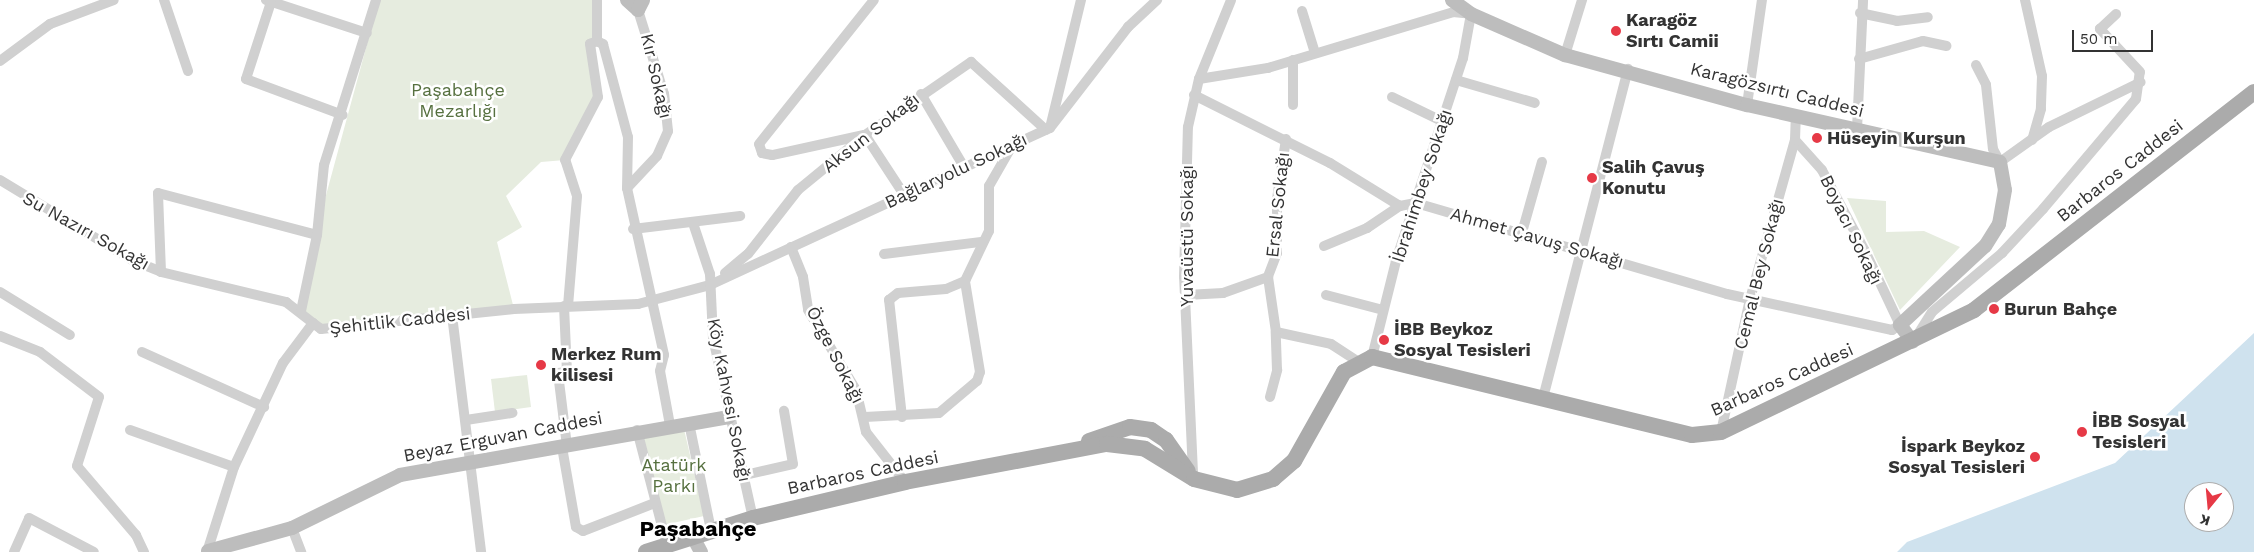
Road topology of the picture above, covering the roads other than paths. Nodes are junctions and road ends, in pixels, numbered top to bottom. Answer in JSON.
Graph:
{"nodes":[{"id":1,"x":114,"y":0,"type":"edge"},
{"id":2,"x":164,"y":0,"type":"edge"},
{"id":3,"x":376,"y":0,"type":"edge"},
{"id":4,"x":597,"y":0,"type":"edge"},
{"id":5,"x":627,"y":0,"type":"edge"},
{"id":6,"x":874,"y":0,"type":"edge"},
{"id":7,"x":1081,"y":0,"type":"edge"},
{"id":8,"x":1157,"y":0,"type":"edge"},
{"id":9,"x":1231,"y":0,"type":"edge"},
{"id":10,"x":1452,"y":0,"type":"edge"},
{"id":11,"x":1582,"y":0,"type":"edge"},
{"id":12,"x":1762,"y":0,"type":"edge"},
{"id":13,"x":1863,"y":0,"type":"edge"},
{"id":14,"x":2025,"y":0,"type":"edge"},
{"id":15,"x":269,"y":1,"type":"edge"},
{"id":16,"x":641,"y":5,"type":"edge"},
{"id":17,"x":1302,"y":11,"type":"dead end"},
{"id":18,"x":1860,"y":13,"type":"junction"},
{"id":19,"x":1471,"y":14,"type":"junction"},
{"id":20,"x":2116,"y":14,"type":"dead end"},
{"id":21,"x":1928,"y":17,"type":"dead end"},
{"id":22,"x":367,"y":32,"type":"junction"},
{"id":23,"x":596,"y":41,"type":"junction"},
{"id":24,"x":1946,"y":46,"type":"dead end"},
{"id":25,"x":1315,"y":53,"type":"junction"},
{"id":26,"x":1565,"y":55,"type":"junction"},
{"id":27,"x":1859,"y":59,"type":"junction"},
{"id":28,"x":1293,"y":60,"type":"junction"},
{"id":29,"x":0,"y":61,"type":"edge"},
{"id":30,"x":1976,"y":65,"type":"dead end"},
{"id":31,"x":1628,"y":69,"type":"junction"},
{"id":32,"x":188,"y":71,"type":"dead end"},
{"id":33,"x":1199,"y":79,"type":"junction"},
{"id":34,"x":1456,"y":80,"type":"junction"},
{"id":35,"x":2141,"y":82,"type":"junction"},
{"id":36,"x":2254,"y":92,"type":"edge"},
{"id":37,"x":921,"y":94,"type":"junction"},
{"id":38,"x":1194,"y":95,"type":"junction"},
{"id":39,"x":1392,"y":97,"type":"dead end"},
{"id":40,"x":1535,"y":103,"type":"dead end"},
{"id":41,"x":1293,"y":105,"type":"dead end"},
{"id":42,"x":1747,"y":105,"type":"junction"},
{"id":43,"x":342,"y":116,"type":"junction"},
{"id":44,"x":1796,"y":116,"type":"junction"},
{"id":45,"x":1444,"y":122,"type":"junction"},
{"id":46,"x":1048,"y":129,"type":"junction"},
{"id":47,"x":1857,"y":129,"type":"junction"},
{"id":48,"x":865,"y":135,"type":"junction"},
{"id":49,"x":1286,"y":139,"type":"junction"},
{"id":50,"x":1795,"y":140,"type":"junction"},
{"id":51,"x":2032,"y":140,"type":"junction"},
{"id":52,"x":1012,"y":146,"type":"junction"},
{"id":53,"x":1542,"y":162,"type":"dead end"},
{"id":54,"x":2000,"y":162,"type":"junction"},
{"id":55,"x":964,"y":167,"type":"junction"},
{"id":56,"x":0,"y":180,"type":"edge"},
{"id":57,"x":627,"y":188,"type":"junction"},
{"id":58,"x":903,"y":193,"type":"junction"},
{"id":59,"x":1416,"y":203,"type":"junction"},
{"id":60,"x":1400,"y":206,"type":"junction"},
{"id":61,"x":740,"y":216,"type":"dead end"},
{"id":62,"x":693,"y":223,"type":"junction"},
{"id":63,"x":633,"y":229,"type":"junction"},
{"id":64,"x":317,"y":235,"type":"junction"},
{"id":65,"x":1522,"y":236,"type":"junction"},
{"id":66,"x":981,"y":242,"type":"junction"},
{"id":67,"x":1324,"y":246,"type":"dead end"},
{"id":68,"x":791,"y":247,"type":"junction"},
{"id":69,"x":1583,"y":250,"type":"junction"},
{"id":70,"x":884,"y":254,"type":"dead end"},
{"id":71,"x":161,"y":272,"type":"junction"},
{"id":72,"x":1268,"y":277,"type":"junction"},
{"id":73,"x":965,"y":281,"type":"junction"},
{"id":74,"x":710,"y":286,"type":"junction"},
{"id":75,"x":0,"y":292,"type":"edge"},
{"id":76,"x":1186,"y":295,"type":"junction"},
{"id":77,"x":1326,"y":296,"type":"dead end"},
{"id":78,"x":1750,"y":299,"type":"junction"},
{"id":79,"x":1951,"y":299,"type":"junction"},
{"id":80,"x":653,"y":300,"type":"junction"},
{"id":81,"x":566,"y":306,"type":"junction"},
{"id":82,"x":1384,"y":310,"type":"junction"},
{"id":83,"x":301,"y":311,"type":"junction"},
{"id":84,"x":452,"y":315,"type":"junction"},
{"id":85,"x":313,"y":323,"type":"junction"},
{"id":86,"x":1900,"y":325,"type":"junction"},
{"id":87,"x":1944,"y":326,"type":"junction"},
{"id":88,"x":1276,"y":332,"type":"junction"},
{"id":89,"x":70,"y":335,"type":"dead end"},
{"id":90,"x":0,"y":336,"type":"edge"},
{"id":91,"x":1913,"y":342,"type":"junction"},
{"id":92,"x":142,"y":352,"type":"dead end"},
{"id":93,"x":1365,"y":359,"type":"junction"},
{"id":94,"x":1270,"y":398,"type":"dead end"},
{"id":95,"x":1543,"y":398,"type":"junction"},
{"id":96,"x":264,"y":407,"type":"junction"},
{"id":97,"x":784,"y":411,"type":"dead end"},
{"id":98,"x":512,"y":413,"type":"dead end"},
{"id":99,"x":729,"y":417,"type":"junction"},
{"id":100,"x":865,"y":417,"type":"junction"},
{"id":101,"x":902,"y":418,"type":"junction"},
{"id":102,"x":466,"y":420,"type":"junction"},
{"id":103,"x":689,"y":423,"type":"junction"},
{"id":104,"x":670,"y":425,"type":"junction"},
{"id":105,"x":130,"y":430,"type":"dead end"},
{"id":106,"x":637,"y":430,"type":"junction"},
{"id":107,"x":1721,"y":432,"type":"junction"},
{"id":108,"x":564,"y":446,"type":"junction"},
{"id":109,"x":472,"y":463,"type":"junction"},
{"id":110,"x":234,"y":467,"type":"junction"},
{"id":111,"x":744,"y":475,"type":"junction"},
{"id":112,"x":1194,"y":479,"type":"junction"},
{"id":113,"x":905,"y":482,"type":"junction"},
{"id":114,"x":655,"y":502,"type":"junction"},
{"id":115,"x":753,"y":518,"type":"junction"},
{"id":116,"x":292,"y":528,"type":"junction"},
{"id":117,"x":711,"y":530,"type":"junction"},
{"id":118,"x":693,"y":544,"type":"edge"},
{"id":119,"x":667,"y":545,"type":"junction"},
{"id":120,"x":208,"y":551,"type":"edge"},
{"id":121,"x":14,"y":552,"type":"edge"},
{"id":122,"x":94,"y":552,"type":"edge"},
{"id":123,"x":144,"y":552,"type":"edge"},
{"id":124,"x":301,"y":552,"type":"edge"},
{"id":125,"x":481,"y":552,"type":"edge"},
{"id":126,"x":646,"y":552,"type":"edge"},
{"id":127,"x":701,"y":552,"type":"edge"}],
"edges":[{"from":1,"to":29,"type":"street"},
{"from":2,"to":32,"type":"street"},
{"from":3,"to":22,"type":"street"},
{"from":4,"to":23,"type":"street"},
{"from":5,"to":16,"type":"street"},
{"from":6,"to":48,"type":"street"},
{"from":7,"to":46,"type":"street"},
{"from":8,"to":46,"type":"street","name":"Bağlaryolu Sokağı"},
{"from":9,"to":33,"type":"street","name":"Yuvaüstü Sokağı"},
{"from":10,"to":19,"type":"street","name":"Karagözsırtı Caddesi"},
{"from":11,"to":26,"type":"street"},
{"from":12,"to":42,"type":"street"},
{"from":13,"to":18,"type":"street"},
{"from":14,"to":51,"type":"street"},
{"from":15,"to":22,"type":"street"},
{"from":15,"to":43,"type":"street"},
{"from":16,"to":57,"type":"street","name":"Kır Sokağı"},
{"from":17,"to":25,"type":"street"},
{"from":18,"to":21,"type":"street"},
{"from":18,"to":27,"type":"street"},
{"from":19,"to":25,"type":"street"},
{"from":19,"to":26,"type":"street","name":"Karagözsırtı Caddesi"},
{"from":19,"to":34,"type":"street","name":"İbrahimbey Sokağı"},
{"from":20,"to":35,"type":"street"},
{"from":22,"to":43,"type":"street"},
{"from":23,"to":57,"type":"street"},
{"from":23,"to":81,"type":"street"},
{"from":24,"to":27,"type":"street"},
{"from":25,"to":28,"type":"street"},
{"from":26,"to":31,"type":"street","name":"Karagözsırtı Caddesi"},
{"from":27,"to":47,"type":"street"},
{"from":28,"to":33,"type":"street"},
{"from":28,"to":41,"type":"street"},
{"from":30,"to":54,"type":"street"},
{"from":31,"to":42,"type":"street","name":"Karagözsırtı Caddesi"},
{"from":31,"to":69,"type":"street"},
{"from":33,"to":38,"type":"street","name":"Yuvaüstü Sokağı"},
{"from":34,"to":40,"type":"street"},
{"from":34,"to":45,"type":"street","name":"İbrahimbey Sokağı"},
{"from":35,"to":51,"type":"street"},
{"from":35,"to":79,"type":"street"},
{"from":36,"to":87,"type":"main road","name":"Barbaros Caddesi"},
{"from":37,"to":46,"type":"street","name":"Aksun Sokağı"},
{"from":37,"to":48,"type":"street","name":"Aksun Sokağı"},
{"from":37,"to":55,"type":"street"},
{"from":38,"to":49,"type":"street"},
{"from":38,"to":76,"type":"street","name":"Yuvaüstü Sokağı"},
{"from":39,"to":45,"type":"street"},
{"from":42,"to":44,"type":"street","name":"Karagözsırtı Caddesi"},
{"from":43,"to":64,"type":"street"},
{"from":44,"to":47,"type":"street","name":"Karagözsırtı Caddesi"},
{"from":44,"to":50,"type":"street","name":"Cemal Bey Sokağı"},
{"from":45,"to":59,"type":"street","name":"İbrahimbey Sokağı"},
{"from":46,"to":52,"type":"street","name":"Bağlaryolu Sokağı"},
{"from":47,"to":54,"type":"street","name":"Karagözsırtı Caddesi"},
{"from":48,"to":58,"type":"street"},
{"from":48,"to":74,"type":"street","name":"Aksun Sokağı"},
{"from":49,"to":60,"type":"street"},
{"from":49,"to":72,"type":"street","name":"Ersal Sokağı"},
{"from":50,"to":78,"type":"street","name":"Cemal Bey Sokağı"},
{"from":50,"to":86,"type":"street","name":"Boyacı Sokağı"},
{"from":51,"to":54,"type":"street"},
{"from":52,"to":55,"type":"street","name":"Bağlaryolu Sokağı"},
{"from":52,"to":66,"type":"street"},
{"from":53,"to":65,"type":"street"},
{"from":54,"to":86,"type":"street"},
{"from":55,"to":58,"type":"street","name":"Bağlaryolu Sokağı"},
{"from":56,"to":71,"type":"street","name":"Su Nazırı Sokağı"},
{"from":57,"to":63,"type":"street"},
{"from":58,"to":68,"type":"street","name":"Bağlaryolu Sokağı"},
{"from":59,"to":60,"type":"street","name":"Ahmet Çavuş Sokağı"},
{"from":59,"to":65,"type":"street","name":"Ahmet Çavuş Sokağı"},
{"from":59,"to":82,"type":"street","name":"İbrahimbey Sokağı"},
{"from":60,"to":67,"type":"street"},
{"from":61,"to":62,"type":"street"},
{"from":62,"to":63,"type":"street"},
{"from":62,"to":74,"type":"street","name":"Köy Kahvesi Sokağı"},
{"from":63,"to":80,"type":"street"},
{"from":64,"to":71,"type":"street"},
{"from":64,"to":83,"type":"street"},
{"from":65,"to":69,"type":"street","name":"Ahmet Çavuş Sokağı"},
{"from":66,"to":70,"type":"street"},
{"from":66,"to":73,"type":"street"},
{"from":68,"to":74,"type":"street","name":"Bağlaryolu Sokağı"},
{"from":68,"to":100,"type":"street","name":"Özge Sokağı"},
{"from":69,"to":78,"type":"street","name":"Ahmet Çavuş Sokağı"},
{"from":69,"to":95,"type":"street"},
{"from":71,"to":83,"type":"street","name":"Su Nazırı Sokağı"},
{"from":72,"to":76,"type":"street"},
{"from":72,"to":88,"type":"street","name":"Ersal Sokağı"},
{"from":73,"to":101,"type":"street"},
{"from":73,"to":101,"type":"street"},
{"from":74,"to":80,"type":"street","name":"Şehitlik Caddesi"},
{"from":74,"to":99,"type":"street","name":"Köy Kahvesi Sokağı"},
{"from":75,"to":89,"type":"street"},
{"from":76,"to":112,"type":"street","name":"Yuvaüstü Sokağı"},
{"from":77,"to":82,"type":"street"},
{"from":78,"to":86,"type":"street","name":"Ahmet Çavuş Sokağı"},
{"from":78,"to":107,"type":"street","name":"Cemal Bey Sokağı"},
{"from":79,"to":87,"type":"street"},
{"from":79,"to":91,"type":"street"},
{"from":80,"to":81,"type":"street","name":"Şehitlik Caddesi"},
{"from":80,"to":104,"type":"street"},
{"from":81,"to":84,"type":"street","name":"Şehitlik Caddesi"},
{"from":81,"to":108,"type":"street"},
{"from":82,"to":93,"type":"street","name":"İbrahimbey Sokağı"},
{"from":83,"to":85,"type":"street","name":"Su Nazırı Sokağı"},
{"from":84,"to":85,"type":"street","name":"Şehitlik Caddesi"},
{"from":84,"to":102,"type":"street"},
{"from":85,"to":96,"type":"street","name":"Şehitlik Caddesi"},
{"from":86,"to":91,"type":"street"},
{"from":87,"to":91,"type":"main road","name":"Barbaros Caddesi"},
{"from":88,"to":93,"type":"street"},
{"from":88,"to":94,"type":"street","name":"Ersal Sokağı"},
{"from":90,"to":123,"type":"street"},
{"from":91,"to":107,"type":"main road","name":"Barbaros Caddesi"},
{"from":92,"to":96,"type":"street"},
{"from":93,"to":95,"type":"main road","name":"Barbaros Caddesi"},
{"from":93,"to":112,"type":"main road"},
{"from":95,"to":107,"type":"main road","name":"Barbaros Caddesi"},
{"from":96,"to":110,"type":"street","name":"Şehitlik Caddesi"},
{"from":97,"to":111,"type":"street"},
{"from":98,"to":102,"type":"street"},
{"from":99,"to":103,"type":"street","name":"Beyaz Erguvan Caddesi"},
{"from":99,"to":111,"type":"street","name":"Köy Kahvesi Sokağı"},
{"from":100,"to":101,"type":"street"},
{"from":100,"to":113,"type":"street","name":"Özge Sokağı"},
{"from":102,"to":109,"type":"street"},
{"from":103,"to":104,"type":"street","name":"Beyaz Erguvan Caddesi"},
{"from":103,"to":117,"type":"street"},
{"from":104,"to":106,"type":"street","name":"Beyaz Erguvan Caddesi"},
{"from":105,"to":110,"type":"street"},
{"from":106,"to":108,"type":"street","name":"Beyaz Erguvan Caddesi"},
{"from":106,"to":114,"type":"street"},
{"from":108,"to":109,"type":"street","name":"Beyaz Erguvan Caddesi"},
{"from":108,"to":114,"type":"street"},
{"from":109,"to":116,"type":"street","name":"Beyaz Erguvan Caddesi"},
{"from":109,"to":125,"type":"street"},
{"from":110,"to":120,"type":"street","name":"Şehitlik Caddesi"},
{"from":111,"to":115,"type":"street","name":"Köy Kahvesi Sokağı"},
{"from":112,"to":113,"type":"main road","name":"Barbaros Caddesi"},
{"from":113,"to":115,"type":"main road","name":"Barbaros Caddesi"},
{"from":114,"to":119,"type":"street"},
{"from":115,"to":117,"type":"main road","name":"Barbaros Caddesi"},
{"from":116,"to":120,"type":"street","name":"Beyaz Erguvan Caddesi"},
{"from":116,"to":124,"type":"street"},
{"from":117,"to":118,"type":"main road","name":"Barbaros Caddesi"},
{"from":118,"to":119,"type":"main road","name":"Barbaros Caddesi"},
{"from":118,"to":127,"type":"street"},
{"from":119,"to":126,"type":"main road","name":"Barbaros Caddesi"},
{"from":121,"to":122,"type":"street"}]}
